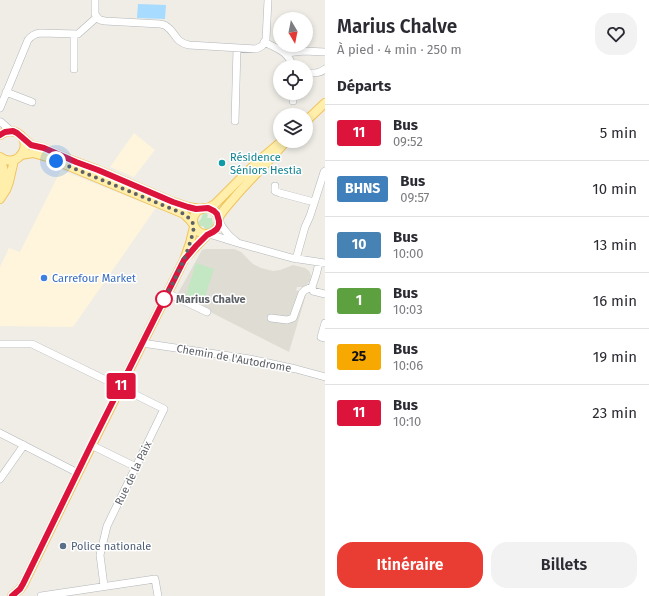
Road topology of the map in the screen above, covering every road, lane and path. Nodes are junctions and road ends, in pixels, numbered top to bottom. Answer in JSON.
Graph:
{"nodes":[{"id":1,"x":95,"y":0,"type":"edge"},
{"id":2,"x":268,"y":0,"type":"edge"},
{"id":3,"x":97,"y":17,"type":"junction"},
{"id":4,"x":74,"y":34,"type":"junction"},
{"id":5,"x":264,"y":42,"type":"junction"},
{"id":6,"x":237,"y":48,"type":"junction"},
{"id":7,"x":325,"y":52,"type":"edge"},
{"id":8,"x":286,"y":53,"type":"junction"},
{"id":9,"x":290,"y":60,"type":"edge"},
{"id":10,"x":74,"y":69,"type":"dead end"},
{"id":11,"x":325,"y":70,"type":"edge"},
{"id":12,"x":313,"y":73,"type":"edge"},
{"id":13,"x":6,"y":92,"type":"junction"},
{"id":14,"x":32,"y":102,"type":"dead end"},
{"id":15,"x":325,"y":103,"type":"edge"},
{"id":16,"x":0,"y":108,"type":"edge"},
{"id":17,"x":313,"y":114,"type":"edge"},
{"id":18,"x":0,"y":121,"type":"edge"},
{"id":19,"x":235,"y":121,"type":"dead end"},
{"id":20,"x":11,"y":131,"type":"junction"},
{"id":21,"x":1,"y":134,"type":"edge"},
{"id":22,"x":23,"y":138,"type":"junction"},
{"id":23,"x":274,"y":148,"type":"edge"},
{"id":24,"x":280,"y":148,"type":"edge"},
{"id":25,"x":0,"y":157,"type":"edge"},
{"id":26,"x":18,"y":158,"type":"junction"},
{"id":27,"x":325,"y":171,"type":"edge"},
{"id":28,"x":275,"y":186,"type":"dead end"},
{"id":29,"x":0,"y":198,"type":"edge"},
{"id":30,"x":314,"y":202,"type":"junction"},
{"id":31,"x":204,"y":209,"type":"junction"},
{"id":32,"x":219,"y":219,"type":"junction"},
{"id":33,"x":193,"y":225,"type":"junction"},
{"id":34,"x":208,"y":235,"type":"junction"},
{"id":35,"x":238,"y":243,"type":"junction"},
{"id":36,"x":296,"y":259,"type":"junction"},
{"id":37,"x":184,"y":260,"type":"junction"},
{"id":38,"x":322,"y":263,"type":"edge"},
{"id":39,"x":312,"y":287,"type":"junction"},
{"id":40,"x":167,"y":293,"type":"junction"},
{"id":41,"x":325,"y":294,"type":"edge"},
{"id":42,"x":207,"y":312,"type":"dead end"},
{"id":43,"x":271,"y":318,"type":"dead end"},
{"id":44,"x":325,"y":323,"type":"edge"},
{"id":45,"x":325,"y":338,"type":"edge"},
{"id":46,"x":142,"y":343,"type":"junction"},
{"id":47,"x":0,"y":344,"type":"edge"},
{"id":48,"x":325,"y":377,"type":"edge"},
{"id":49,"x":120,"y":387,"type":"junction"},
{"id":50,"x":0,"y":433,"type":"edge"},
{"id":51,"x":24,"y":445,"type":"junction"},
{"id":52,"x":91,"y":445,"type":"junction"},
{"id":53,"x":136,"y":467,"type":"junction"},
{"id":54,"x":78,"y":473,"type":"junction"},
{"id":55,"x":0,"y":480,"type":"edge"},
{"id":56,"x":104,"y":586,"type":"junction"},
{"id":57,"x":19,"y":593,"type":"edge"},
{"id":58,"x":12,"y":596,"type":"edge"},
{"id":59,"x":41,"y":596,"type":"edge"},
{"id":60,"x":158,"y":596,"type":"edge"}],
"edges":[{"from":1,"to":3,"type":"street"},
{"from":2,"to":5,"type":"street"},
{"from":3,"to":4,"type":"street"},
{"from":3,"to":6,"type":"street"},
{"from":4,"to":10,"type":"street"},
{"from":4,"to":13,"type":"street"},
{"from":5,"to":6,"type":"street"},
{"from":5,"to":8,"type":"street"},
{"from":6,"to":19,"type":"street"},
{"from":7,"to":8,"type":"street"},
{"from":8,"to":9,"type":"street"},
{"from":11,"to":12,"type":"street"},
{"from":13,"to":14,"type":"street"},
{"from":13,"to":16,"type":"street"},
{"from":15,"to":17,"type":"main road"},
{"from":18,"to":20,"type":"street"},
{"from":18,"to":21,"type":"street"},
{"from":20,"to":21,"type":"main road"},
{"from":20,"to":22,"type":"main road"},
{"from":22,"to":26,"type":"main road"},
{"from":22,"to":31,"type":"main road"},
{"from":23,"to":31,"type":"main road"},
{"from":24,"to":32,"type":"main road"},
{"from":25,"to":26,"type":"main road"},
{"from":25,"to":29,"type":"main road"},
{"from":26,"to":29,"type":"main road"},
{"from":26,"to":33,"type":"main road"},
{"from":27,"to":30,"type":"street"},
{"from":28,"to":30,"type":"street"},
{"from":30,"to":36,"type":"street"},
{"from":31,"to":32,"type":"main road"},
{"from":31,"to":33,"type":"main road"},
{"from":32,"to":34,"type":"main road"},
{"from":32,"to":35,"type":"street"},
{"from":33,"to":34,"type":"main road"},
{"from":33,"to":37,"type":"main road"},
{"from":34,"to":35,"type":"street"},
{"from":34,"to":37,"type":"main road"},
{"from":35,"to":36,"type":"street"},
{"from":36,"to":38,"type":"street"},
{"from":37,"to":40,"type":"main road"},
{"from":38,"to":39,"type":"street"},
{"from":39,"to":41,"type":"street"},
{"from":39,"to":43,"type":"street"},
{"from":40,"to":42,"type":"street"},
{"from":40,"to":46,"type":"main road"},
{"from":44,"to":45,"type":"street"},
{"from":46,"to":48,"type":"street","name":"Chemin de l'Autodrome"},
{"from":46,"to":49,"type":"main road"},
{"from":47,"to":49,"type":"street"},
{"from":49,"to":52,"type":"main road"},
{"from":49,"to":53,"type":"street","name":"Rue de la Paix"},
{"from":50,"to":51,"type":"street"},
{"from":51,"to":54,"type":"street"},
{"from":51,"to":55,"type":"street"},
{"from":52,"to":53,"type":"street"},
{"from":52,"to":54,"type":"main road"},
{"from":53,"to":56,"type":"street","name":"Rue de la Paix"},
{"from":54,"to":57,"type":"main road"},
{"from":56,"to":59,"type":"street"},
{"from":56,"to":60,"type":"street"},
{"from":57,"to":58,"type":"main road"}]}
